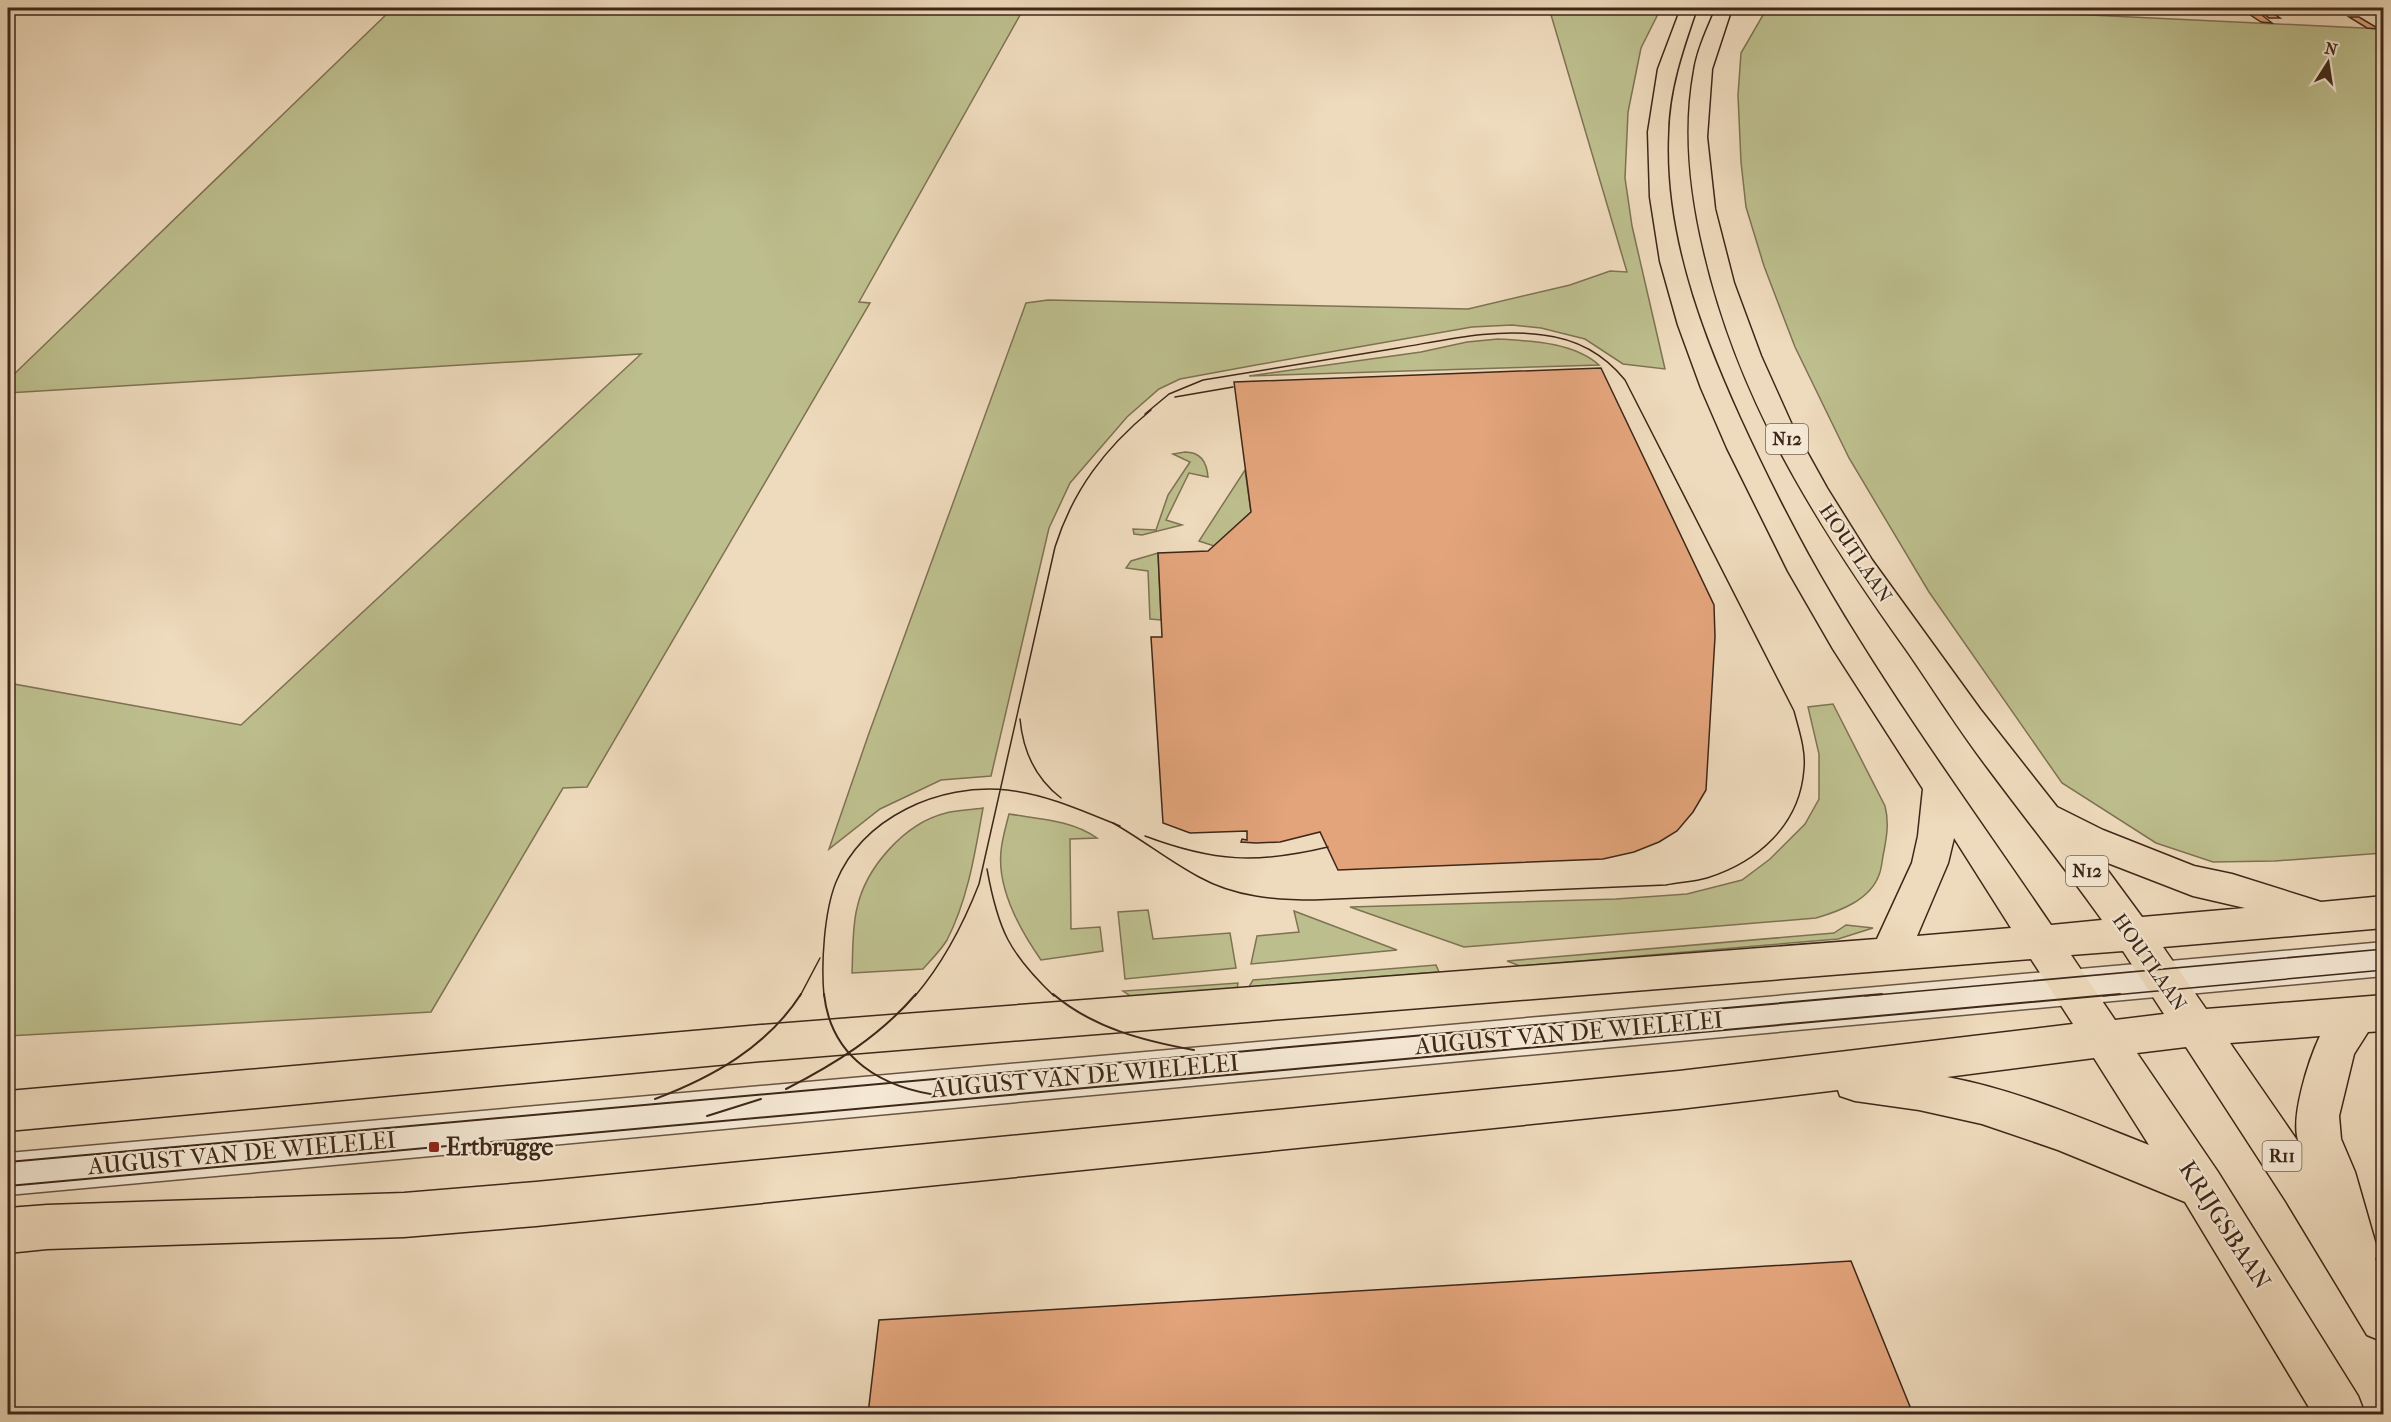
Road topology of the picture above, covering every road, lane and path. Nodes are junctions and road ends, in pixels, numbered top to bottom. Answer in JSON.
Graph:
{"nodes":[{"id":1,"x":1689,"y":8,"type":"edge"},
{"id":2,"x":1724,"y":8,"type":"edge"},
{"id":3,"x":1940,"y":789,"type":"junction"},
{"id":4,"x":2041,"y":812,"type":"junction"},
{"id":5,"x":2384,"y":912,"type":"edge"},
{"id":6,"x":2323,"y":917,"type":"junction"},
{"id":7,"x":2130,"y":932,"type":"junction"},
{"id":8,"x":2039,"y":941,"type":"junction"},
{"id":9,"x":1889,"y":955,"type":"junction"},
{"id":10,"x":2384,"y":959,"type":"edge"},
{"id":11,"x":2162,"y":980,"type":"junction"},
{"id":12,"x":2070,"y":988,"type":"junction"},
{"id":13,"x":2370,"y":1015,"type":"edge"},
{"id":14,"x":2196,"y":1028,"type":"junction"},
{"id":15,"x":2103,"y":1039,"type":"junction"},
{"id":16,"x":1790,"y":1077,"type":"junction"},
{"id":17,"x":8,"y":1111,"type":"edge"},
{"id":18,"x":8,"y":1174,"type":"edge"},
{"id":19,"x":2202,"y":1187,"type":"junction"},
{"id":20,"x":21,"y":1232,"type":"edge"},
{"id":21,"x":2374,"y":1302,"type":"edge"},
{"id":22,"x":2340,"y":1414,"type":"edge"}],
"edges":[{"from":1,"to":3,"type":"main road","number":"N12"},
{"from":2,"to":4,"type":"main road","name":"HOUTLAAN","number":"N12"},
{"from":3,"to":8,"type":"main road","number":"N12"},
{"from":3,"to":9,"type":"main road"},
{"from":4,"to":6,"type":"main road"},
{"from":4,"to":7,"type":"main road","name":"HOUTLAAN","number":"N12"},
{"from":5,"to":6,"type":"main road"},
{"from":6,"to":7,"type":"main road"},
{"from":7,"to":8,"type":"main road"},
{"from":7,"to":11,"type":"main road","name":"HOUTLAAN","number":"N12"},
{"from":8,"to":9,"type":"main road"},
{"from":8,"to":12,"type":"main road","number":"N12"},
{"from":9,"to":17,"type":"main road"},
{"from":10,"to":11,"type":"lane","name":"AUGUST VAN DE WIELELEI"},
{"from":11,"to":12,"type":"lane","name":"AUGUST VAN DE WIELELEI"},
{"from":11,"to":14,"type":"main road","name":"HOUTLAAN","number":"N12"},
{"from":12,"to":15,"type":"main road","number":"N12"},
{"from":12,"to":18,"type":"lane","name":"AUGUST VAN DE WIELELEI"},
{"from":13,"to":14,"type":"main road"},
{"from":13,"to":21,"type":"main road"},
{"from":14,"to":15,"type":"main road"},
{"from":14,"to":21,"type":"main road","number":"R11"},
{"from":15,"to":16,"type":"main road"},
{"from":15,"to":19,"type":"main road","name":"KRIJGSBAAN"},
{"from":16,"to":19,"type":"main road"},
{"from":16,"to":20,"type":"main road"},
{"from":19,"to":22,"type":"main road","name":"KRIJGSBAAN"}]}
